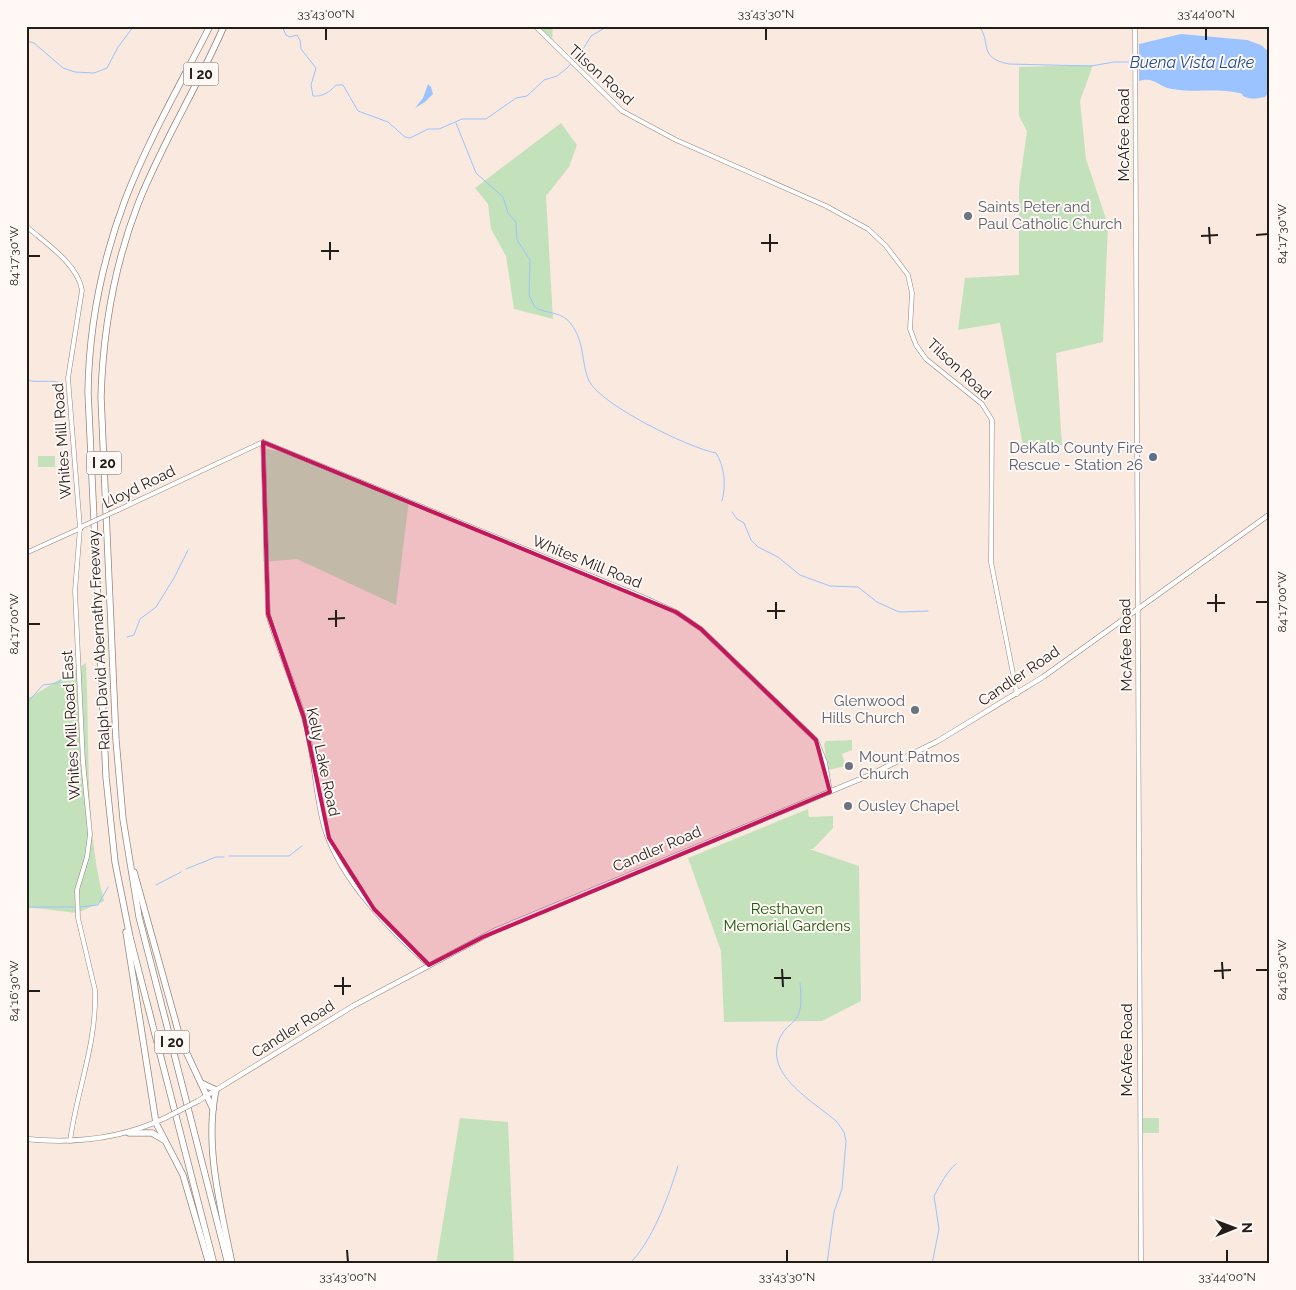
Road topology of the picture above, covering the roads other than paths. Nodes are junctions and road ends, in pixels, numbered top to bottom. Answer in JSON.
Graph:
{"nodes":[{"id":1,"x":210,"y":26,"type":"edge"},
{"id":2,"x":224,"y":26,"type":"edge"},
{"id":3,"x":535,"y":26,"type":"edge"},
{"id":4,"x":1135,"y":26,"type":"edge"},
{"id":5,"x":26,"y":226,"type":"edge"},
{"id":6,"x":263,"y":442,"type":"junction"},
{"id":7,"x":1270,"y":514,"type":"edge"},
{"id":8,"x":81,"y":527,"type":"junction"},
{"id":9,"x":26,"y":552,"type":"edge"},
{"id":10,"x":1137,"y":609,"type":"junction"},
{"id":11,"x":1017,"y":694,"type":"junction"},
{"id":12,"x":830,"y":792,"type":"junction"},
{"id":13,"x":123,"y":819,"type":"junction"},
{"id":14,"x":117,"y":878,"type":"junction"},
{"id":15,"x":429,"y":965,"type":"junction"},
{"id":16,"x":199,"y":1082,"type":"junction"},
{"id":17,"x":216,"y":1090,"type":"junction"},
{"id":18,"x":206,"y":1096,"type":"junction"},
{"id":19,"x":212,"y":1109,"type":"junction"},
{"id":20,"x":156,"y":1123,"type":"junction"},
{"id":21,"x":128,"y":1133,"type":"junction"},
{"id":22,"x":26,"y":1139,"type":"edge"},
{"id":23,"x":70,"y":1141,"type":"junction"},
{"id":24,"x":167,"y":1142,"type":"junction"},
{"id":25,"x":209,"y":1264,"type":"edge"},
{"id":26,"x":214,"y":1264,"type":"edge"},
{"id":27,"x":228,"y":1264,"type":"edge"},
{"id":28,"x":232,"y":1264,"type":"edge"},
{"id":29,"x":1141,"y":1264,"type":"edge"}],
"edges":[{"from":1,"to":14,"type":"highway","name":"Ralph David Abernathy Freeway","number":"I 20"},
{"from":2,"to":13,"type":"highway","name":"Ralph David Abernathy Freeway","number":"I 20"},
{"from":3,"to":11,"type":"street","name":"Tilson Road"},
{"from":4,"to":10,"type":"street","name":"McAfee Road"},
{"from":5,"to":8,"type":"street","name":"Whites Mill Road"},
{"from":6,"to":8,"type":"street","name":"Lloyd Road","bridge":true},
{"from":6,"to":12,"type":"street","name":"Whites Mill Road"},
{"from":6,"to":15,"type":"street","name":"Kelly Lake Road"},
{"from":7,"to":10,"type":"main road","name":"Candler Road"},
{"from":8,"to":9,"type":"street","name":"Lloyd Road"},
{"from":8,"to":23,"type":"street","name":"Whites Mill Road East"},
{"from":10,"to":11,"type":"main road","name":"Candler Road"},
{"from":10,"to":29,"type":"street","name":"McAfee Road"},
{"from":11,"to":12,"type":"main road","name":"Candler Road"},
{"from":12,"to":15,"type":"main road","name":"Candler Road"},
{"from":13,"to":16,"type":"highway"},
{"from":13,"to":27,"type":"highway","name":"Ralph David Abernathy Freeway","number":"I 20"},
{"from":14,"to":20,"type":"highway"},
{"from":14,"to":26,"type":"highway","name":"Ralph David Abernathy Freeway","number":"I 20"},
{"from":15,"to":17,"type":"main road","name":"Candler Road"},
{"from":16,"to":17,"type":"highway"},
{"from":16,"to":18,"type":"highway"},
{"from":17,"to":18,"type":"main road","name":"Candler Road"},
{"from":17,"to":19,"type":"highway"},
{"from":18,"to":19,"type":"highway"},
{"from":18,"to":20,"type":"main road","name":"Candler Road","bridge":true},
{"from":19,"to":28,"type":"highway"},
{"from":20,"to":21,"type":"main road","name":"Candler Road"},
{"from":20,"to":24,"type":"highway"},
{"from":21,"to":23,"type":"main road","name":"Candler Road"},
{"from":21,"to":24,"type":"highway"},
{"from":22,"to":23,"type":"main road","name":"Candler Road"},
{"from":24,"to":25,"type":"highway"}]}
